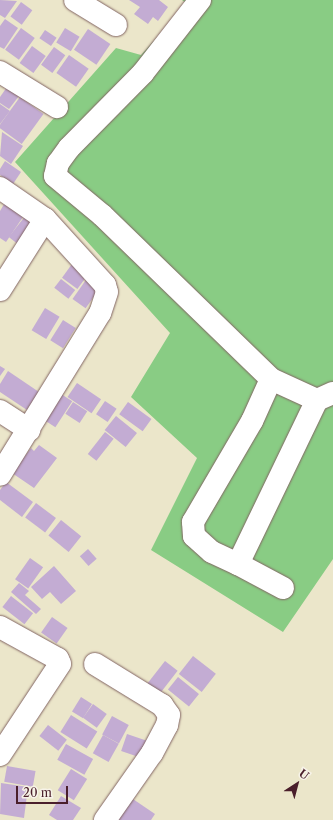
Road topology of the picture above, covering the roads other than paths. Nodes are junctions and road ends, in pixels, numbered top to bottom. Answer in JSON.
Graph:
{"nodes":[{"id":1,"x":75,"y":0,"type":"edge"},
{"id":2,"x":200,"y":0,"type":"edge"},
{"id":3,"x":116,"y":25,"type":"dead end"},
{"id":4,"x":0,"y":72,"type":"edge"},
{"id":5,"x":57,"y":107,"type":"dead end"},
{"id":6,"x":0,"y":188,"type":"edge"},
{"id":7,"x":45,"y":219,"type":"junction"},
{"id":8,"x":0,"y":290,"type":"edge"},
{"id":9,"x":271,"y":379,"type":"junction"},
{"id":10,"x":325,"y":397,"type":"edge"},
{"id":11,"x":0,"y":411,"type":"edge"},
{"id":12,"x":29,"y":430,"type":"junction"},
{"id":13,"x":0,"y":475,"type":"edge"},
{"id":14,"x":238,"y":564,"type":"junction"},
{"id":15,"x":283,"y":588,"type":"dead end"},
{"id":16,"x":0,"y":627,"type":"edge"},
{"id":17,"x":95,"y":664,"type":"dead end"},
{"id":18,"x":0,"y":755,"type":"edge"},
{"id":19,"x":105,"y":820,"type":"edge"}],
"edges":[{"from":1,"to":3,"type":"street"},
{"from":2,"to":9,"type":"street"},
{"from":4,"to":5,"type":"street"},
{"from":6,"to":7,"type":"street"},
{"from":7,"to":8,"type":"street"},
{"from":7,"to":12,"type":"street"},
{"from":9,"to":10,"type":"street"},
{"from":9,"to":14,"type":"street"},
{"from":10,"to":14,"type":"street"},
{"from":11,"to":12,"type":"street"},
{"from":12,"to":13,"type":"street"},
{"from":14,"to":15,"type":"street"},
{"from":16,"to":18,"type":"street"},
{"from":17,"to":19,"type":"street"}]}
